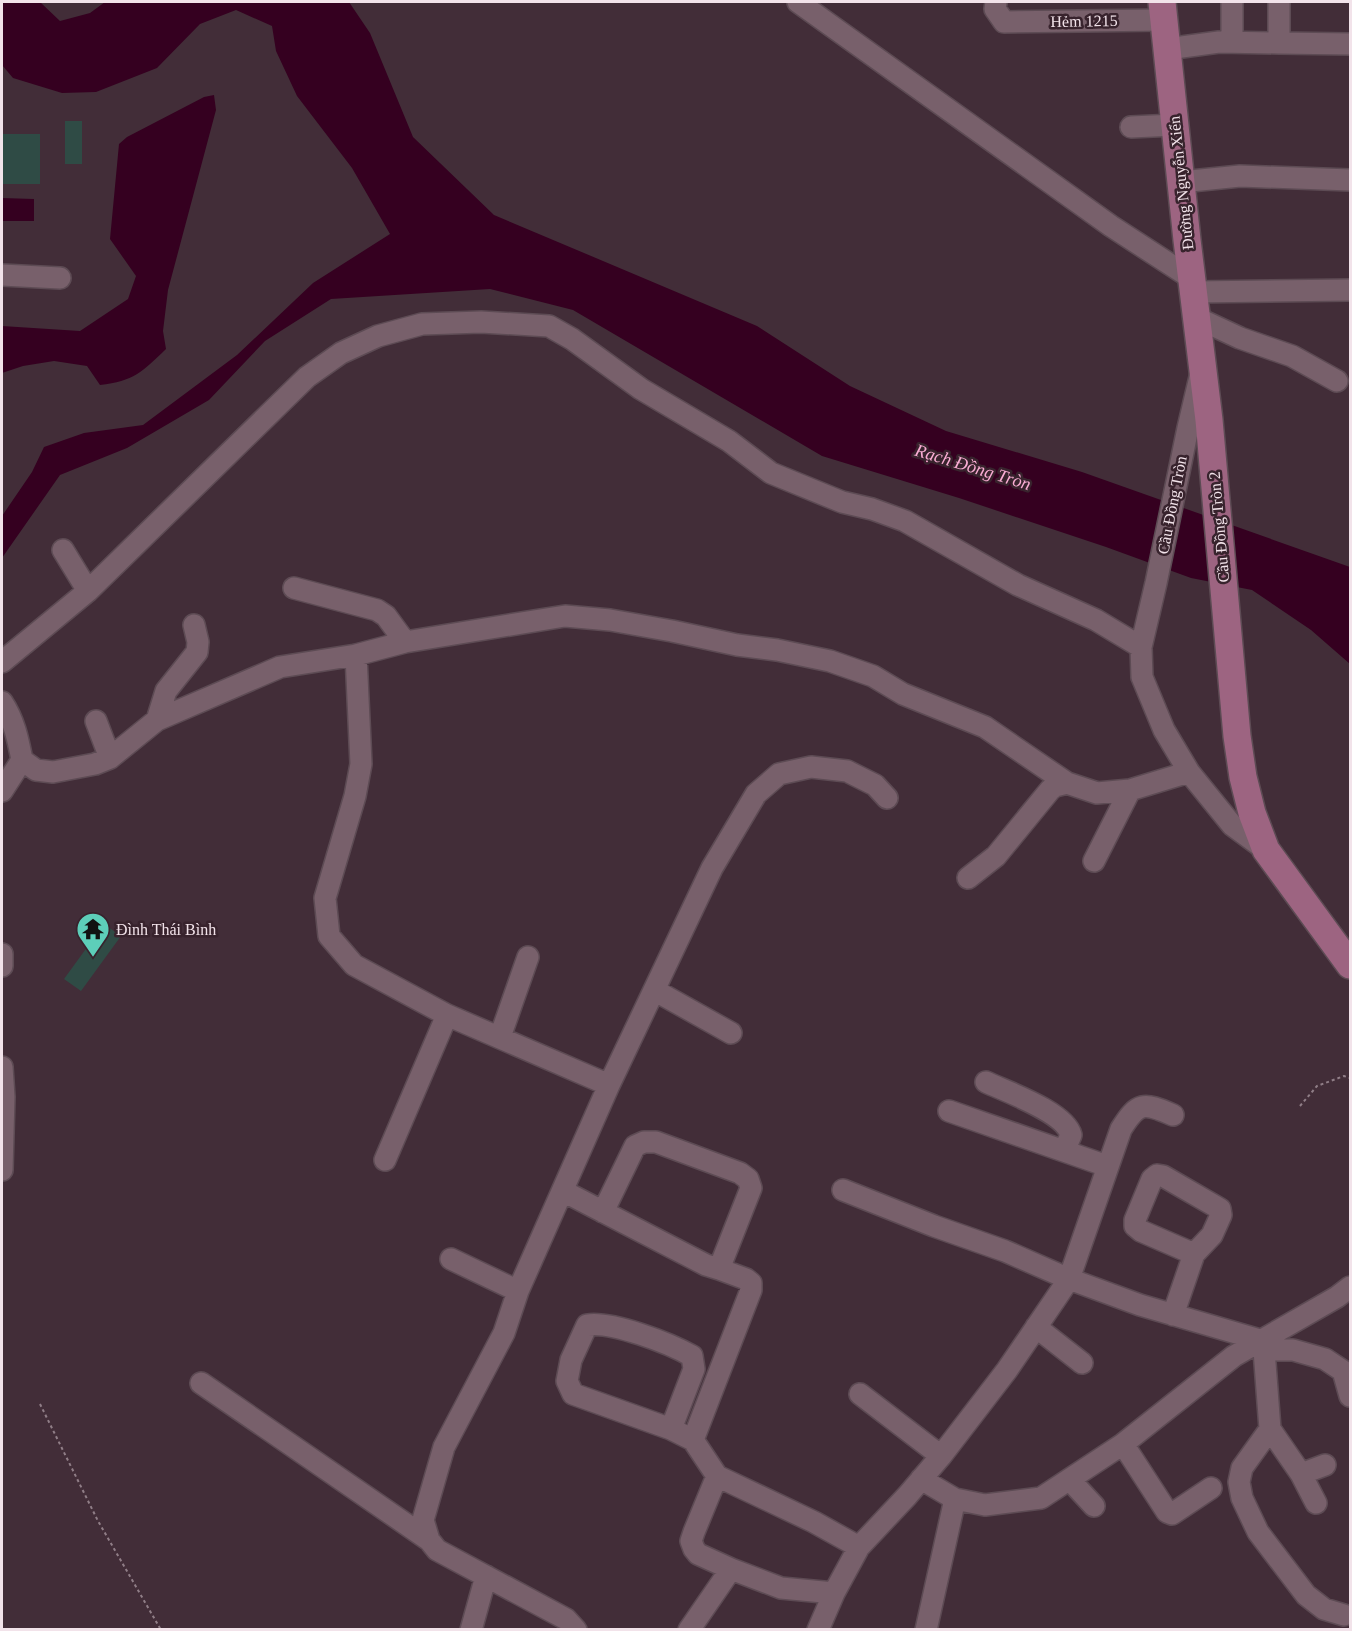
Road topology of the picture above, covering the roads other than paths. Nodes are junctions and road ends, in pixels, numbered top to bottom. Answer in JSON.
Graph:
{"nodes":[{"id":1,"x":798,"y":2,"type":"edge"},
{"id":2,"x":996,"y":2,"type":"edge"},
{"id":3,"x":1232,"y":2,"type":"edge"},
{"id":4,"x":1279,"y":2,"type":"edge"},
{"id":5,"x":1163,"y":11,"type":"edge"},
{"id":6,"x":1232,"y":41,"type":"junction"},
{"id":7,"x":1279,"y":43,"type":"junction"},
{"id":8,"x":1350,"y":44,"type":"edge"},
{"id":9,"x":1167,"y":49,"type":"junction"},
{"id":10,"x":1175,"y":125,"type":"junction"},
{"id":11,"x":1131,"y":127,"type":"dead end"},
{"id":12,"x":1350,"y":180,"type":"edge"},
{"id":13,"x":1181,"y":182,"type":"junction"},
{"id":14,"x":2,"y":275,"type":"edge"},
{"id":15,"x":60,"y":278,"type":"dead end"},
{"id":16,"x":1192,"y":285,"type":"junction"},
{"id":17,"x":1350,"y":290,"type":"edge"},
{"id":18,"x":1197,"y":318,"type":"junction"},
{"id":19,"x":1337,"y":381,"type":"dead end"},
{"id":20,"x":1198,"y":424,"type":"junction"},
{"id":21,"x":63,"y":550,"type":"dead end"},
{"id":22,"x":294,"y":588,"type":"dead end"},
{"id":23,"x":88,"y":591,"type":"junction"},
{"id":24,"x":194,"y":625,"type":"dead end"},
{"id":25,"x":405,"y":642,"type":"junction"},
{"id":26,"x":1141,"y":647,"type":"junction"},
{"id":27,"x":356,"y":655,"type":"junction"},
{"id":28,"x":2,"y":661,"type":"edge"},
{"id":29,"x":2,"y":702,"type":"edge"},
{"id":30,"x":157,"y":720,"type":"junction"},
{"id":31,"x":96,"y":721,"type":"dead end"},
{"id":32,"x":110,"y":758,"type":"junction"},
{"id":33,"x":22,"y":760,"type":"junction"},
{"id":34,"x":1189,"y":772,"type":"junction"},
{"id":35,"x":1067,"y":783,"type":"junction"},
{"id":36,"x":1130,"y":790,"type":"junction"},
{"id":37,"x":2,"y":791,"type":"edge"},
{"id":38,"x":887,"y":798,"type":"dead end"},
{"id":39,"x":1266,"y":850,"type":"junction"},
{"id":40,"x":1094,"y":861,"type":"dead end"},
{"id":41,"x":968,"y":878,"type":"dead end"},
{"id":42,"x":2,"y":954,"type":"edge"},
{"id":43,"x":528,"y":957,"type":"dead end"},
{"id":44,"x":1350,"y":965,"type":"edge"},
{"id":45,"x":2,"y":966,"type":"edge"},
{"id":46,"x":654,"y":990,"type":"junction"},
{"id":47,"x":447,"y":1015,"type":"junction"},
{"id":48,"x":731,"y":1033,"type":"dead end"},
{"id":49,"x":500,"y":1037,"type":"junction"},
{"id":50,"x":2,"y":1067,"type":"edge"},
{"id":51,"x":986,"y":1082,"type":"dead end"},
{"id":52,"x":609,"y":1085,"type":"junction"},
{"id":53,"x":949,"y":1111,"type":"dead end"},
{"id":54,"x":1173,"y":1114,"type":"dead end"},
{"id":55,"x":1064,"y":1151,"type":"junction"},
{"id":56,"x":385,"y":1160,"type":"dead end"},
{"id":57,"x":1107,"y":1166,"type":"junction"},
{"id":58,"x":2,"y":1170,"type":"edge"},
{"id":59,"x":843,"y":1190,"type":"dead end"},
{"id":60,"x":563,"y":1191,"type":"junction"},
{"id":61,"x":603,"y":1212,"type":"junction"},
{"id":62,"x":1194,"y":1254,"type":"dead end"},
{"id":63,"x":451,"y":1259,"type":"dead end"},
{"id":64,"x":719,"y":1269,"type":"junction"},
{"id":65,"x":1068,"y":1279,"type":"junction"},
{"id":66,"x":1350,"y":1287,"type":"edge"},
{"id":67,"x":518,"y":1291,"type":"junction"},
{"id":68,"x":1173,"y":1315,"type":"junction"},
{"id":69,"x":1036,"y":1327,"type":"junction"},
{"id":70,"x":1262,"y":1345,"type":"junction"},
{"id":71,"x":1083,"y":1363,"type":"dead end"},
{"id":72,"x":201,"y":1383,"type":"dead end"},
{"id":73,"x":860,"y":1394,"type":"dead end"},
{"id":74,"x":1350,"y":1396,"type":"edge"},
{"id":75,"x":671,"y":1429,"type":"junction"},
{"id":76,"x":1270,"y":1429,"type":"junction"},
{"id":77,"x":693,"y":1440,"type":"junction"},
{"id":78,"x":1123,"y":1444,"type":"junction"},
{"id":79,"x":941,"y":1456,"type":"junction"},
{"id":80,"x":1326,"y":1465,"type":"dead end"},
{"id":81,"x":1301,"y":1474,"type":"junction"},
{"id":82,"x":717,"y":1476,"type":"junction"},
{"id":83,"x":921,"y":1479,"type":"junction"},
{"id":84,"x":1070,"y":1480,"type":"junction"},
{"id":85,"x":1211,"y":1488,"type":"dead end"},
{"id":86,"x":955,"y":1499,"type":"junction"},
{"id":87,"x":1317,"y":1503,"type":"dead end"},
{"id":88,"x":1094,"y":1506,"type":"dead end"},
{"id":89,"x":429,"y":1540,"type":"junction"},
{"id":90,"x":859,"y":1547,"type":"junction"},
{"id":91,"x":731,"y":1569,"type":"junction"},
{"id":92,"x":486,"y":1576,"type":"junction"},
{"id":93,"x":834,"y":1593,"type":"junction"},
{"id":94,"x":1344,"y":1615,"type":"dead end"},
{"id":95,"x":471,"y":1629,"type":"edge"},
{"id":96,"x":576,"y":1629,"type":"edge"},
{"id":97,"x":689,"y":1629,"type":"edge"},
{"id":98,"x":818,"y":1629,"type":"edge"},
{"id":99,"x":926,"y":1629,"type":"edge"}],
"edges":[{"from":1,"to":16,"type":"street"},
{"from":2,"to":5,"type":"street","name":"Hẻm 1215"},
{"from":3,"to":6,"type":"street"},
{"from":4,"to":7,"type":"street"},
{"from":5,"to":9,"type":"main road","name":"Đường Nguyễn Xiển"},
{"from":6,"to":7,"type":"street"},
{"from":6,"to":9,"type":"street"},
{"from":7,"to":8,"type":"street"},
{"from":9,"to":10,"type":"main road","name":"Đường Nguyễn Xiển"},
{"from":10,"to":11,"type":"street"},
{"from":10,"to":13,"type":"main road","name":"Đường Nguyễn Xiển"},
{"from":12,"to":13,"type":"street"},
{"from":13,"to":16,"type":"main road","name":"Đường Nguyễn Xiển"},
{"from":14,"to":15,"type":"street"},
{"from":16,"to":17,"type":"street"},
{"from":16,"to":18,"type":"main road","name":"Đường Nguyễn Xiển"},
{"from":18,"to":19,"type":"street"},
{"from":18,"to":20,"type":"main road","name":"Đường Nguyễn Xiển"},
{"from":20,"to":26,"type":"street","name":"Cầu Đồng Tròn"},
{"from":20,"to":39,"type":"main road","name":"Cầu Đồng Tròn 2"},
{"from":21,"to":23,"type":"street"},
{"from":22,"to":25,"type":"street"},
{"from":23,"to":26,"type":"street"},
{"from":23,"to":28,"type":"street"},
{"from":24,"to":30,"type":"street"},
{"from":25,"to":27,"type":"street"},
{"from":25,"to":35,"type":"street"},
{"from":26,"to":34,"type":"street"},
{"from":27,"to":30,"type":"street"},
{"from":27,"to":47,"type":"street"},
{"from":29,"to":33,"type":"street"},
{"from":30,"to":32,"type":"street"},
{"from":31,"to":32,"type":"street"},
{"from":32,"to":33,"type":"street"},
{"from":33,"to":37,"type":"street"},
{"from":34,"to":36,"type":"street"},
{"from":34,"to":39,"type":"street"},
{"from":35,"to":36,"type":"street"},
{"from":35,"to":41,"type":"street"},
{"from":36,"to":40,"type":"street"},
{"from":38,"to":46,"type":"street"},
{"from":39,"to":44,"type":"main road"},
{"from":42,"to":45,"type":"street"},
{"from":43,"to":49,"type":"street"},
{"from":46,"to":48,"type":"street"},
{"from":46,"to":52,"type":"street"},
{"from":47,"to":49,"type":"street"},
{"from":47,"to":56,"type":"street"},
{"from":49,"to":52,"type":"street"},
{"from":50,"to":58,"type":"street"},
{"from":51,"to":55,"type":"street"},
{"from":52,"to":60,"type":"street"},
{"from":53,"to":55,"type":"street"},
{"from":54,"to":57,"type":"street"},
{"from":55,"to":57,"type":"street"},
{"from":57,"to":65,"type":"street"},
{"from":59,"to":65,"type":"street"},
{"from":60,"to":61,"type":"street"},
{"from":60,"to":67,"type":"street"},
{"from":61,"to":64,"type":"street"},
{"from":61,"to":64,"type":"street"},
{"from":62,"to":68,"type":"street"},
{"from":63,"to":67,"type":"street"},
{"from":64,"to":77,"type":"street"},
{"from":65,"to":68,"type":"street"},
{"from":65,"to":69,"type":"street"},
{"from":66,"to":70,"type":"street"},
{"from":67,"to":89,"type":"street"},
{"from":68,"to":70,"type":"street"},
{"from":69,"to":71,"type":"street"},
{"from":69,"to":79,"type":"street"},
{"from":70,"to":74,"type":"street"},
{"from":70,"to":76,"type":"street"},
{"from":70,"to":78,"type":"street"},
{"from":72,"to":89,"type":"street"},
{"from":73,"to":79,"type":"street"},
{"from":75,"to":75,"type":"street"},
{"from":75,"to":77,"type":"street"},
{"from":76,"to":81,"type":"street"},
{"from":76,"to":94,"type":"street"},
{"from":77,"to":82,"type":"street"},
{"from":78,"to":84,"type":"street"},
{"from":78,"to":85,"type":"street"},
{"from":79,"to":83,"type":"street"},
{"from":80,"to":81,"type":"street"},
{"from":81,"to":87,"type":"street"},
{"from":82,"to":90,"type":"street"},
{"from":82,"to":91,"type":"street"},
{"from":83,"to":86,"type":"street"},
{"from":83,"to":90,"type":"street"},
{"from":84,"to":86,"type":"street"},
{"from":84,"to":88,"type":"street"},
{"from":86,"to":99,"type":"street"},
{"from":89,"to":92,"type":"street"},
{"from":90,"to":93,"type":"street"},
{"from":91,"to":93,"type":"street"},
{"from":91,"to":97,"type":"street"},
{"from":92,"to":95,"type":"street"},
{"from":92,"to":96,"type":"street"},
{"from":93,"to":98,"type":"street"}]}
